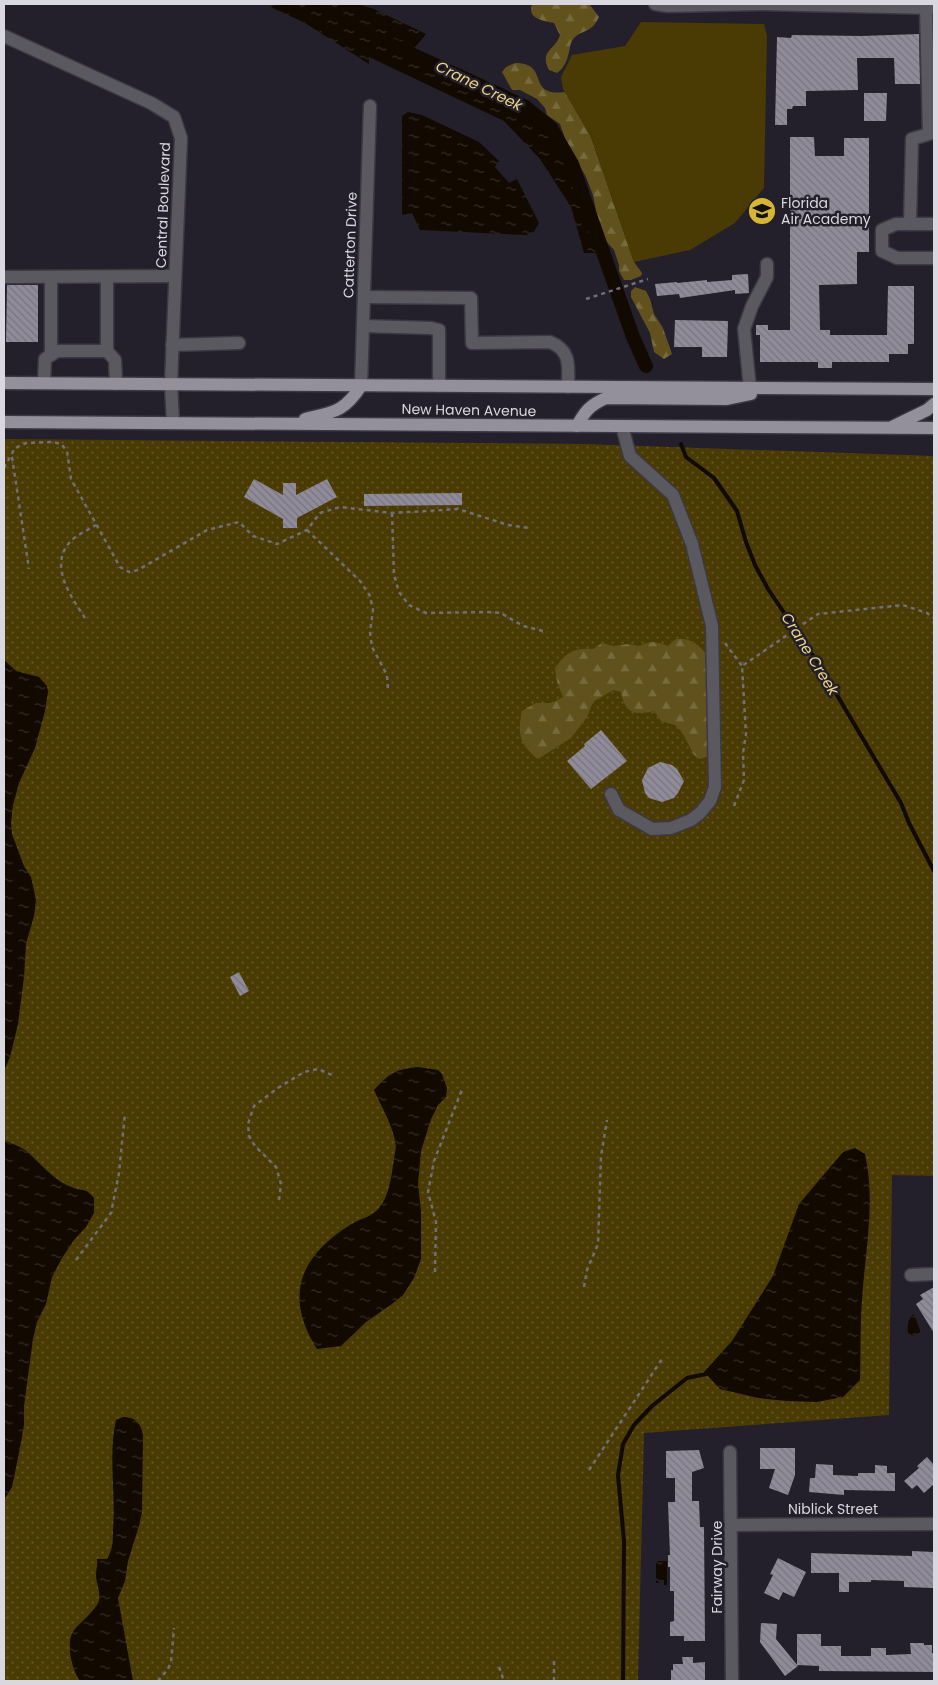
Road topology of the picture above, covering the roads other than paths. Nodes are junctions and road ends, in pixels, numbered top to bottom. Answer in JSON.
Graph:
{"nodes":[{"id":1,"x":655,"y":4,"type":"edge"},
{"id":2,"x":759,"y":4,"type":"edge"},
{"id":3,"x":930,"y":7,"type":"edge"},
{"id":4,"x":4,"y":36,"type":"edge"},
{"id":5,"x":370,"y":106,"type":"dead end"},
{"id":6,"x":910,"y":224,"type":"junction"},
{"id":7,"x":934,"y":224,"type":"edge"},
{"id":8,"x":934,"y":258,"type":"edge"},
{"id":9,"x":767,"y":264,"type":"dead end"},
{"id":10,"x":106,"y":276,"type":"junction"},
{"id":11,"x":175,"y":276,"type":"junction"},
{"id":12,"x":4,"y":277,"type":"edge"},
{"id":13,"x":51,"y":277,"type":"junction"},
{"id":14,"x":364,"y":297,"type":"junction"},
{"id":15,"x":363,"y":326,"type":"junction"},
{"id":16,"x":239,"y":343,"type":"dead end"},
{"id":17,"x":172,"y":345,"type":"junction"},
{"id":18,"x":107,"y":351,"type":"junction"},
{"id":19,"x":51,"y":355,"type":"junction"},
{"id":20,"x":4,"y":383,"type":"edge"},
{"id":21,"x":44,"y":383,"type":"junction"},
{"id":22,"x":116,"y":384,"type":"junction"},
{"id":23,"x":171,"y":384,"type":"junction"},
{"id":24,"x":361,"y":386,"type":"junction"},
{"id":25,"x":439,"y":386,"type":"junction"},
{"id":26,"x":568,"y":387,"type":"junction"},
{"id":27,"x":750,"y":388,"type":"junction"},
{"id":28,"x":775,"y":388,"type":"junction"},
{"id":29,"x":934,"y":389,"type":"edge"},
{"id":30,"x":934,"y":404,"type":"edge"},
{"id":31,"x":4,"y":422,"type":"edge"},
{"id":32,"x":173,"y":423,"type":"junction"},
{"id":33,"x":288,"y":423,"type":"junction"},
{"id":34,"x":577,"y":426,"type":"junction"},
{"id":35,"x":622,"y":426,"type":"junction"},
{"id":36,"x":890,"y":428,"type":"junction"},
{"id":37,"x":934,"y":428,"type":"edge"},
{"id":38,"x":611,"y":794,"type":"dead end"},
{"id":39,"x":934,"y":1274,"type":"edge"},
{"id":40,"x":911,"y":1275,"type":"dead end"},
{"id":41,"x":730,"y":1452,"type":"dead end"},
{"id":42,"x":934,"y":1524,"type":"edge"},
{"id":43,"x":732,"y":1525,"type":"junction"},
{"id":44,"x":732,"y":1681,"type":"edge"}],
"edges":[{"from":1,"to":2,"type":"street"},
{"from":2,"to":3,"type":"street"},
{"from":3,"to":6,"type":"street"},
{"from":4,"to":11,"type":"street","name":"Central Boulevard"},
{"from":5,"to":14,"type":"street","name":"Catterton Drive"},
{"from":6,"to":7,"type":"street"},
{"from":6,"to":8,"type":"street"},
{"from":9,"to":27,"type":"street"},
{"from":10,"to":11,"type":"street"},
{"from":10,"to":13,"type":"street"},
{"from":10,"to":18,"type":"street"},
{"from":11,"to":17,"type":"street","name":"Central Boulevard"},
{"from":12,"to":13,"type":"street"},
{"from":13,"to":19,"type":"street"},
{"from":14,"to":15,"type":"street","name":"Catterton Drive"},
{"from":14,"to":26,"type":"street"},
{"from":15,"to":24,"type":"street","name":"Catterton Drive"},
{"from":15,"to":25,"type":"street"},
{"from":16,"to":17,"type":"street"},
{"from":17,"to":23,"type":"street","name":"Central Boulevard"},
{"from":18,"to":19,"type":"street"},
{"from":18,"to":22,"type":"street"},
{"from":19,"to":21,"type":"street"},
{"from":20,"to":21,"type":"main road","name":"New Haven Avenue"},
{"from":21,"to":22,"type":"main road","name":"New Haven Avenue"},
{"from":22,"to":23,"type":"main road","name":"New Haven Avenue"},
{"from":23,"to":24,"type":"main road","name":"New Haven Avenue"},
{"from":23,"to":32,"type":"street","name":"Central Boulevard"},
{"from":24,"to":25,"type":"main road","name":"New Haven Avenue"},
{"from":24,"to":33,"type":"main road"},
{"from":25,"to":26,"type":"main road","name":"New Haven Avenue"},
{"from":26,"to":27,"type":"main road","name":"New Haven Avenue"},
{"from":27,"to":28,"type":"main road","name":"New Haven Avenue"},
{"from":28,"to":29,"type":"main road","name":"New Haven Avenue"},
{"from":28,"to":34,"type":"main road"},
{"from":30,"to":36,"type":"main road"},
{"from":31,"to":32,"type":"main road","name":"New Haven Avenue"},
{"from":32,"to":33,"type":"main road","name":"New Haven Avenue"},
{"from":33,"to":34,"type":"main road","name":"New Haven Avenue"},
{"from":34,"to":35,"type":"main road","name":"New Haven Avenue"},
{"from":35,"to":36,"type":"main road","name":"New Haven Avenue"},
{"from":35,"to":38,"type":"street"},
{"from":36,"to":37,"type":"main road","name":"New Haven Avenue"},
{"from":39,"to":40,"type":"street"},
{"from":41,"to":43,"type":"street","name":"Fairway Drive"},
{"from":42,"to":43,"type":"street","name":"Niblick Street"},
{"from":43,"to":44,"type":"street","name":"Fairway Drive"}]}
